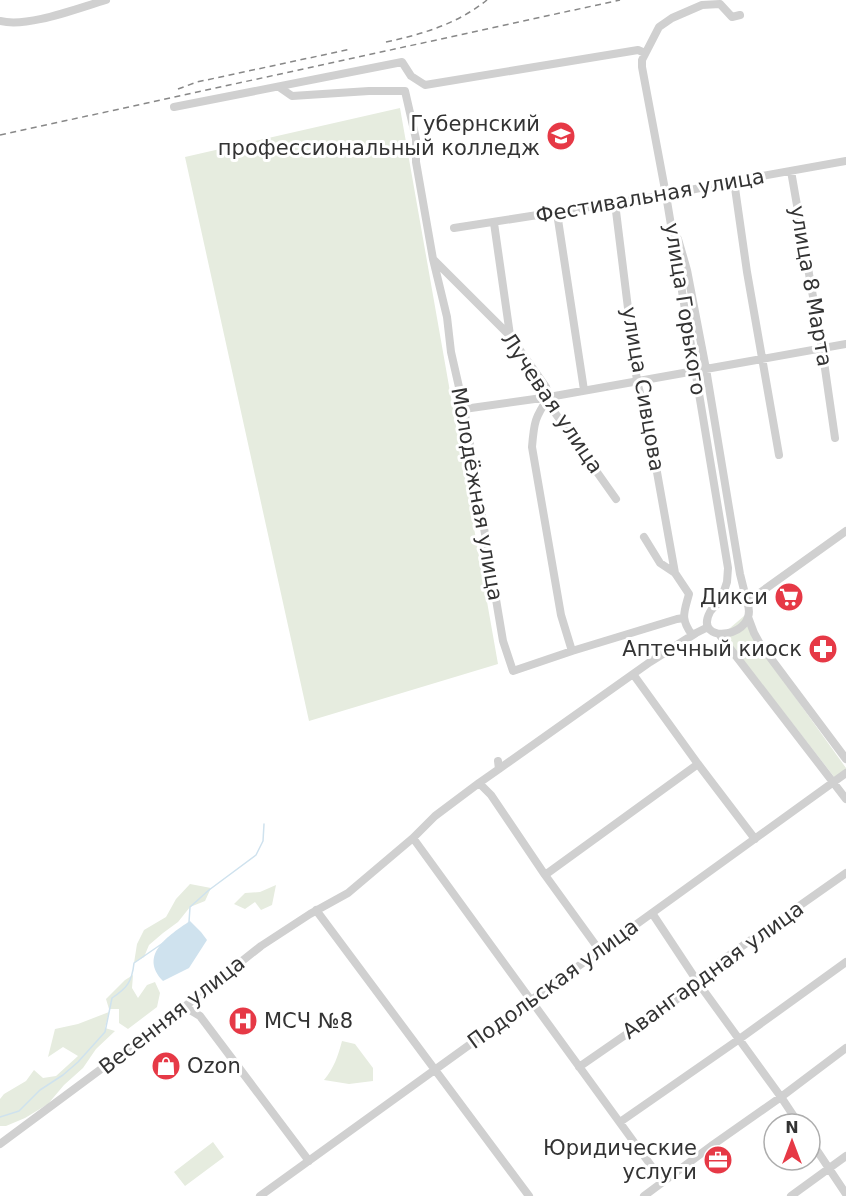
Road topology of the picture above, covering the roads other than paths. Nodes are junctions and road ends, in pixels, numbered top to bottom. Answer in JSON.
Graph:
{"nodes":[{"id":1,"x":106,"y":0,"type":"edge"},
{"id":2,"x":740,"y":15,"type":"dead end"},
{"id":3,"x":0,"y":21,"type":"edge"},
{"id":4,"x":645,"y":53,"type":"junction"},
{"id":5,"x":279,"y":87,"type":"junction"},
{"id":6,"x":174,"y":107,"type":"dead end"},
{"id":7,"x":846,"y":161,"type":"edge"},
{"id":8,"x":791,"y":171,"type":"junction"},
{"id":9,"x":734,"y":181,"type":"junction"},
{"id":10,"x":666,"y":195,"type":"junction"},
{"id":11,"x":615,"y":203,"type":"junction"},
{"id":12,"x":557,"y":213,"type":"junction"},
{"id":13,"x":494,"y":223,"type":"junction"},
{"id":14,"x":454,"y":228,"type":"dead end"},
{"id":15,"x":433,"y":259,"type":"junction"},
{"id":16,"x":510,"y":336,"type":"junction"},
{"id":17,"x":846,"y":344,"type":"edge"},
{"id":18,"x":822,"y":348,"type":"junction"},
{"id":19,"x":763,"y":358,"type":"junction"},
{"id":20,"x":706,"y":369,"type":"junction"},
{"id":21,"x":696,"y":371,"type":"junction"},
{"id":22,"x":637,"y":381,"type":"junction"},
{"id":23,"x":584,"y":390,"type":"junction"},
{"id":24,"x":549,"y":397,"type":"junction"},
{"id":25,"x":464,"y":409,"type":"junction"},
{"id":26,"x":835,"y":438,"type":"dead end"},
{"id":27,"x":779,"y":455,"type":"dead end"},
{"id":28,"x":616,"y":499,"type":"dead end"},
{"id":29,"x":846,"y":531,"type":"edge"},
{"id":30,"x":644,"y":537,"type":"dead end"},
{"id":31,"x":675,"y":573,"type":"junction"},
{"id":32,"x":721,"y":600,"type":"junction"},
{"id":33,"x":747,"y":602,"type":"junction"},
{"id":34,"x":748,"y":617,"type":"junction"},
{"id":35,"x":684,"y":618,"type":"junction"},
{"id":36,"x":708,"y":627,"type":"junction"},
{"id":37,"x":719,"y":634,"type":"junction"},
{"id":38,"x":692,"y":635,"type":"junction"},
{"id":39,"x":572,"y":651,"type":"junction"},
{"id":40,"x":633,"y":674,"type":"junction"},
{"id":41,"x":846,"y":759,"type":"edge"},
{"id":42,"x":698,"y":764,"type":"junction"},
{"id":43,"x":846,"y":773,"type":"edge"},
{"id":44,"x":833,"y":782,"type":"junction"},
{"id":45,"x":479,"y":783,"type":"junction"},
{"id":46,"x":846,"y":799,"type":"edge"},
{"id":47,"x":413,"y":838,"type":"junction"},
{"id":48,"x":755,"y":838,"type":"junction"},
{"id":49,"x":846,"y":873,"type":"edge"},
{"id":50,"x":545,"y":875,"type":"junction"},
{"id":51,"x":316,"y":910,"type":"junction"},
{"id":52,"x":652,"y":913,"type":"junction"},
{"id":53,"x":600,"y":951,"type":"junction"},
{"id":54,"x":846,"y":962,"type":"edge"},
{"id":55,"x":699,"y":984,"type":"junction"},
{"id":56,"x":530,"y":1001,"type":"junction"},
{"id":57,"x":185,"y":1007,"type":"junction"},
{"id":58,"x":738,"y":1040,"type":"junction"},
{"id":59,"x":846,"y":1048,"type":"edge"},
{"id":60,"x":579,"y":1067,"type":"junction"},
{"id":61,"x":435,"y":1069,"type":"junction"},
{"id":62,"x":782,"y":1097,"type":"junction"},
{"id":63,"x":791,"y":1112,"type":"edge"},
{"id":64,"x":620,"y":1122,"type":"junction"},
{"id":65,"x":0,"y":1144,"type":"edge"},
{"id":66,"x":846,"y":1156,"type":"edge"},
{"id":67,"x":822,"y":1158,"type":"edge"},
{"id":68,"x":309,"y":1161,"type":"junction"},
{"id":69,"x":829,"y":1168,"type":"junction"},
{"id":70,"x":663,"y":1182,"type":"junction"},
{"id":71,"x":845,"y":1190,"type":"edge"},
{"id":72,"x":260,"y":1196,"type":"edge"},
{"id":73,"x":529,"y":1196,"type":"edge"},
{"id":74,"x":644,"y":1196,"type":"edge"},
{"id":75,"x":791,"y":1196,"type":"edge"}],
"edges":[{"from":1,"to":3,"type":"street"},
{"from":2,"to":4,"type":"street"},
{"from":4,"to":5,"type":"street"},
{"from":4,"to":10,"type":"street"},
{"from":5,"to":6,"type":"street"},
{"from":5,"to":15,"type":"street","name":"Молодёжная улица"},
{"from":7,"to":8,"type":"street","name":"Фестивальная улица"},
{"from":8,"to":9,"type":"street","name":"Фестивальная улица"},
{"from":8,"to":18,"type":"street","name":"улица 8 Марта"},
{"from":9,"to":10,"type":"street","name":"Фестивальная улица"},
{"from":9,"to":19,"type":"street"},
{"from":10,"to":11,"type":"street","name":"Фестивальная улица"},
{"from":10,"to":20,"type":"street","name":"улица Горького"},
{"from":10,"to":21,"type":"street","name":"улица Горького"},
{"from":11,"to":12,"type":"street","name":"Фестивальная улица"},
{"from":11,"to":22,"type":"street","name":"улица Сивцова"},
{"from":12,"to":13,"type":"street","name":"Фестивальная улица"},
{"from":12,"to":23,"type":"street"},
{"from":13,"to":14,"type":"street","name":"Фестивальная улица"},
{"from":13,"to":16,"type":"street"},
{"from":15,"to":16,"type":"street","name":"Лучевая улица"},
{"from":15,"to":25,"type":"street","name":"Молодёжная улица"},
{"from":16,"to":24,"type":"street","name":"Лучевая улица"},
{"from":17,"to":18,"type":"street"},
{"from":18,"to":19,"type":"street"},
{"from":18,"to":26,"type":"street","name":"улица 8 Марта"},
{"from":19,"to":20,"type":"street"},
{"from":19,"to":27,"type":"street"},
{"from":20,"to":21,"type":"street"},
{"from":20,"to":33,"type":"street","name":"улица Горького"},
{"from":21,"to":22,"type":"street"},
{"from":21,"to":32,"type":"street","name":"улица Горького"},
{"from":22,"to":23,"type":"street"},
{"from":22,"to":31,"type":"street","name":"улица Сивцова"},
{"from":23,"to":24,"type":"street"},
{"from":24,"to":25,"type":"street"},
{"from":24,"to":28,"type":"street","name":"Лучевая улица"},
{"from":24,"to":39,"type":"street"},
{"from":25,"to":39,"type":"street","name":"Молодёжная улица"},
{"from":29,"to":33,"type":"street"},
{"from":30,"to":31,"type":"street"},
{"from":31,"to":35,"type":"street"},
{"from":32,"to":33,"type":"street"},
{"from":32,"to":36,"type":"street"},
{"from":33,"to":34,"type":"street"},
{"from":34,"to":37,"type":"street"},
{"from":34,"to":41,"type":"street"},
{"from":35,"to":38,"type":"street"},
{"from":35,"to":39,"type":"street"},
{"from":36,"to":37,"type":"street"},
{"from":36,"to":38,"type":"street","name":"Весенняя улица"},
{"from":37,"to":44,"type":"street"},
{"from":38,"to":40,"type":"street","name":"Весенняя улица"},
{"from":40,"to":42,"type":"street"},
{"from":40,"to":45,"type":"street","name":"Весенняя улица"},
{"from":42,"to":48,"type":"street"},
{"from":42,"to":50,"type":"street"},
{"from":43,"to":44,"type":"street","name":"Подольская улица"},
{"from":44,"to":46,"type":"street"},
{"from":44,"to":48,"type":"street","name":"Подольская улица"},
{"from":45,"to":47,"type":"street","name":"Весенняя улица"},
{"from":45,"to":50,"type":"street"},
{"from":47,"to":51,"type":"street","name":"Весенняя улица"},
{"from":47,"to":56,"type":"street"},
{"from":48,"to":52,"type":"street","name":"Подольская улица"},
{"from":49,"to":55,"type":"street","name":"Авангардная улица"},
{"from":50,"to":53,"type":"street"},
{"from":51,"to":57,"type":"street","name":"Весенняя улица"},
{"from":51,"to":61,"type":"street"},
{"from":52,"to":53,"type":"street","name":"Подольская улица"},
{"from":52,"to":55,"type":"street"},
{"from":53,"to":56,"type":"street","name":"Подольская улица"},
{"from":54,"to":58,"type":"street"},
{"from":55,"to":58,"type":"street"},
{"from":55,"to":60,"type":"street","name":"Авангардная улица"},
{"from":56,"to":60,"type":"street"},
{"from":56,"to":61,"type":"street","name":"Подольская улица"},
{"from":57,"to":65,"type":"street","name":"Весенняя улица"},
{"from":57,"to":68,"type":"street"},
{"from":58,"to":62,"type":"street"},
{"from":58,"to":64,"type":"street"},
{"from":59,"to":62,"type":"street"},
{"from":60,"to":64,"type":"street"},
{"from":61,"to":68,"type":"street","name":"Подольская улица"},
{"from":61,"to":73,"type":"street"},
{"from":62,"to":63,"type":"street"},
{"from":62,"to":70,"type":"street"},
{"from":64,"to":70,"type":"street"},
{"from":66,"to":69,"type":"street"},
{"from":67,"to":69,"type":"street"},
{"from":68,"to":72,"type":"street","name":"Подольская улица"},
{"from":69,"to":71,"type":"street"},
{"from":69,"to":75,"type":"street"},
{"from":70,"to":74,"type":"street"}]}
